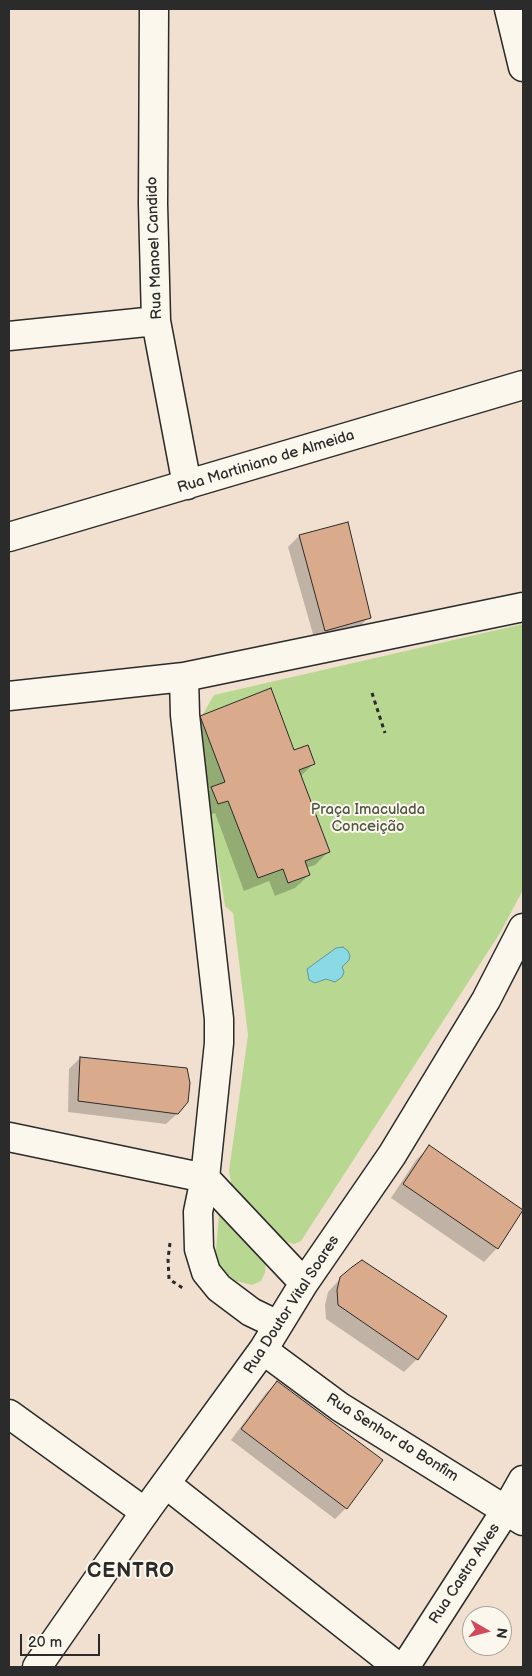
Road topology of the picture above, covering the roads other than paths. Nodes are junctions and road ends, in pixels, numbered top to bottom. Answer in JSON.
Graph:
{"nodes":[{"id":1,"x":154,"y":9,"type":"edge"},
{"id":2,"x":509,"y":9,"type":"edge"},
{"id":3,"x":523,"y":67,"type":"edge"},
{"id":4,"x":156,"y":321,"type":"junction"},
{"id":5,"x":9,"y":336,"type":"edge"},
{"id":6,"x":523,"y":385,"type":"edge"},
{"id":7,"x":187,"y":485,"type":"junction"},
{"id":8,"x":9,"y":537,"type":"edge"},
{"id":9,"x":523,"y":607,"type":"edge"},
{"id":10,"x":184,"y":677,"type":"junction"},
{"id":11,"x":9,"y":696,"type":"edge"},
{"id":12,"x":523,"y":928,"type":"edge"},
{"id":13,"x":9,"y":1137,"type":"edge"},
{"id":14,"x":204,"y":1178,"type":"junction"},
{"id":15,"x":304,"y":1283,"type":"junction"},
{"id":16,"x":278,"y":1325,"type":"junction"},
{"id":17,"x":263,"y":1350,"type":"junction"},
{"id":18,"x":9,"y":1414,"type":"edge"},
{"id":19,"x":523,"y":1480,"type":"edge"},
{"id":20,"x":166,"y":1484,"type":"junction"},
{"id":21,"x":145,"y":1512,"type":"junction"},
{"id":22,"x":515,"y":1516,"type":"edge"},
{"id":23,"x":37,"y":1667,"type":"edge"},
{"id":24,"x":398,"y":1667,"type":"edge"},
{"id":25,"x":405,"y":1667,"type":"edge"}],
"edges":[{"from":1,"to":4,"type":"main road","name":"Rua Manoel Candido"},
{"from":2,"to":3,"type":"main road"},
{"from":4,"to":5,"type":"main road"},
{"from":4,"to":7,"type":"main road","name":"Rua Manoel Candido"},
{"from":6,"to":7,"type":"main road","name":"Rua Martiniano de Almeida"},
{"from":7,"to":8,"type":"main road","name":"Rua Martiniano de Almeida"},
{"from":9,"to":10,"type":"main road"},
{"from":10,"to":11,"type":"main road"},
{"from":10,"to":14,"type":"main road"},
{"from":12,"to":15,"type":"main road","name":"Rua Doutor Vital Soares"},
{"from":13,"to":14,"type":"main road"},
{"from":14,"to":15,"type":"main road"},
{"from":14,"to":16,"type":"main road"},
{"from":15,"to":16,"type":"main road","name":"Rua Doutor Vital Soares"},
{"from":16,"to":17,"type":"main road","name":"Rua Doutor Vital Soares"},
{"from":17,"to":20,"type":"main road","name":"Rua Doutor Vital Soares"},
{"from":17,"to":22,"type":"main road","name":"Rua Senhor do Bonfim"},
{"from":18,"to":21,"type":"main road"},
{"from":19,"to":22,"type":"main road","name":"Rua Castro Alves"},
{"from":20,"to":21,"type":"main road","name":"Rua Doutor Vital Soares"},
{"from":20,"to":24,"type":"main road"},
{"from":21,"to":23,"type":"main road","name":"Rua Doutor Vital Soares"},
{"from":22,"to":25,"type":"main road","name":"Rua Castro Alves"}]}
